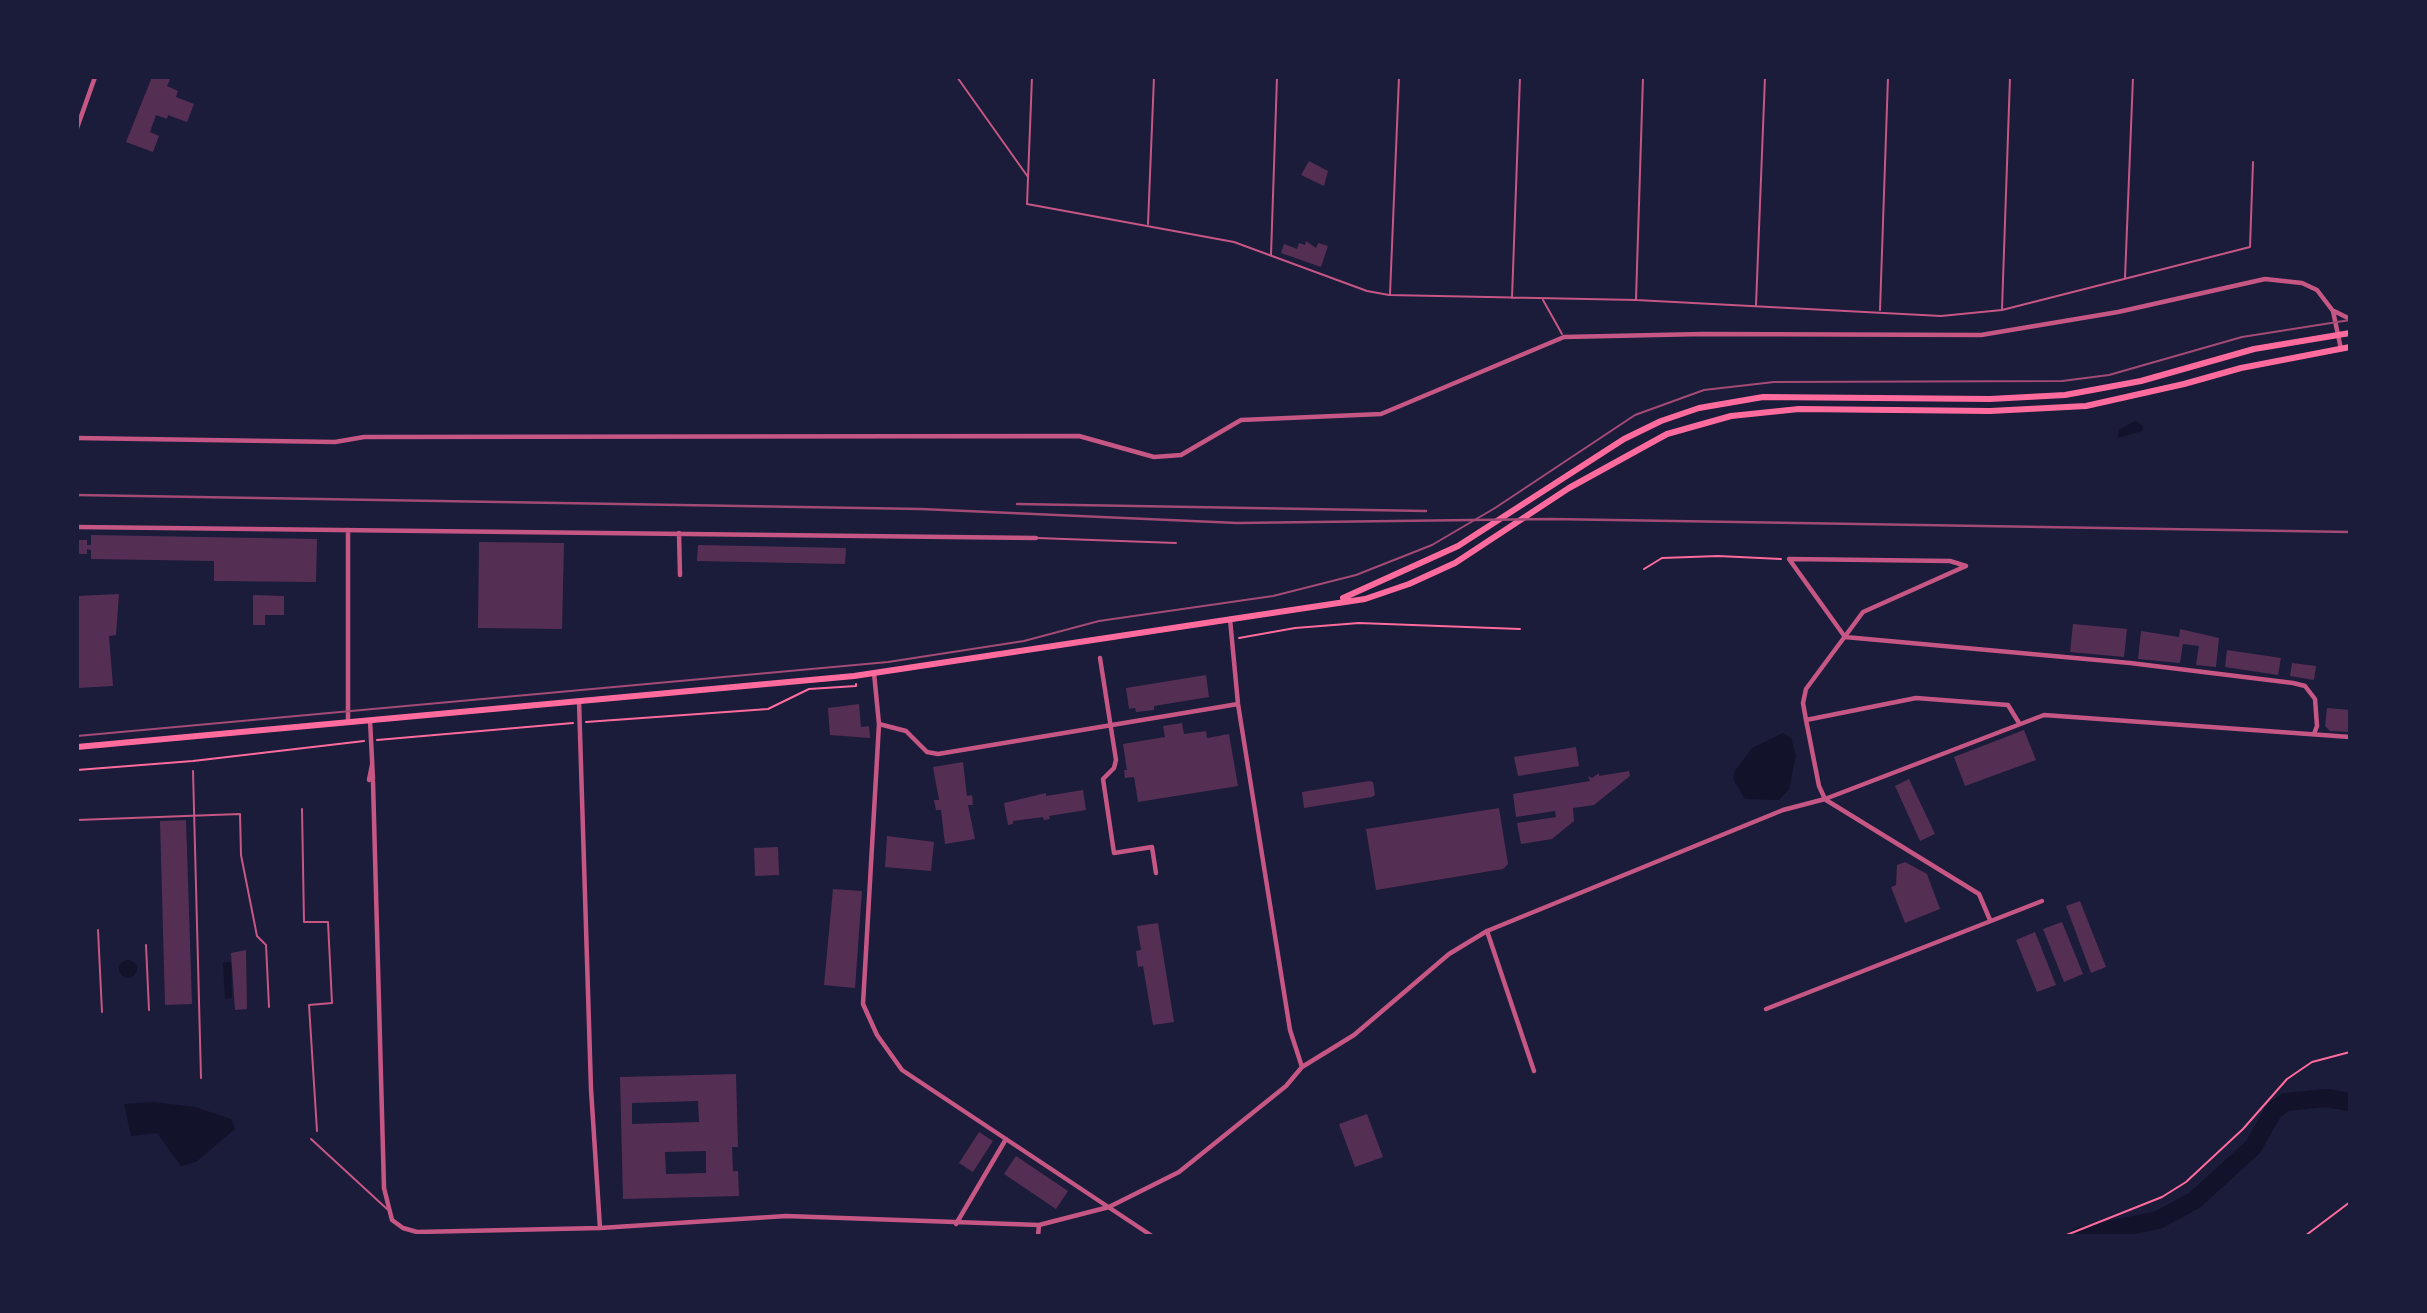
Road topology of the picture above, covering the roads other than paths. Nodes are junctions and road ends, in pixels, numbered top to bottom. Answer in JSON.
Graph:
{"nodes":[{"id":1,"x":95,"y":77,"type":"edge"},
{"id":2,"x":957,"y":77,"type":"edge"},
{"id":3,"x":1032,"y":77,"type":"edge"},
{"id":4,"x":1154,"y":77,"type":"edge"},
{"id":5,"x":1277,"y":77,"type":"edge"},
{"id":6,"x":1399,"y":77,"type":"edge"},
{"id":7,"x":1520,"y":77,"type":"edge"},
{"id":8,"x":1643,"y":77,"type":"edge"},
{"id":9,"x":1765,"y":77,"type":"edge"},
{"id":10,"x":1888,"y":77,"type":"edge"},
{"id":11,"x":2010,"y":77,"type":"edge"},
{"id":12,"x":2133,"y":77,"type":"edge"},
{"id":13,"x":77,"y":128,"type":"edge"},
{"id":14,"x":2253,"y":162,"type":"dead end"},
{"id":15,"x":1029,"y":178,"type":"junction"},
{"id":16,"x":1148,"y":225,"type":"junction"},
{"id":17,"x":1271,"y":256,"type":"junction"},
{"id":18,"x":2125,"y":279,"type":"junction"},
{"id":19,"x":1390,"y":295,"type":"junction"},
{"id":20,"x":1512,"y":299,"type":"junction"},
{"id":21,"x":1542,"y":299,"type":"junction"},
{"id":22,"x":1636,"y":300,"type":"junction"},
{"id":23,"x":1756,"y":306,"type":"junction"},
{"id":24,"x":2002,"y":310,"type":"junction"},
{"id":25,"x":2333,"y":311,"type":"junction"},
{"id":26,"x":1880,"y":312,"type":"junction"},
{"id":27,"x":2350,"y":319,"type":"edge"},
{"id":28,"x":2350,"y":333,"type":"edge"},
{"id":29,"x":2339,"y":335,"type":"junction"},
{"id":30,"x":1564,"y":337,"type":"junction"},
{"id":31,"x":2350,"y":348,"type":"edge"},
{"id":32,"x":2341,"y":349,"type":"junction"},
{"id":33,"x":77,"y":438,"type":"edge"},
{"id":34,"x":77,"y":527,"type":"edge"},
{"id":35,"x":348,"y":530,"type":"junction"},
{"id":36,"x":679,"y":534,"type":"junction"},
{"id":37,"x":1036,"y":538,"type":"joint"},
{"id":38,"x":1176,"y":543,"type":"dead end"},
{"id":39,"x":680,"y":575,"type":"dead end"},
{"id":40,"x":1335,"y":602,"type":"junction"},
{"id":41,"x":1230,"y":619,"type":"junction"},
{"id":42,"x":1845,"y":637,"type":"junction"},
{"id":43,"x":1100,"y":658,"type":"dead end"},
{"id":44,"x":874,"y":673,"type":"junction"},
{"id":45,"x":579,"y":701,"type":"junction"},
{"id":46,"x":1238,"y":704,"type":"junction"},
{"id":47,"x":370,"y":720,"type":"junction"},
{"id":48,"x":1806,"y":720,"type":"junction"},
{"id":49,"x":348,"y":722,"type":"junction"},
{"id":50,"x":2019,"y":723,"type":"junction"},
{"id":51,"x":879,"y":724,"type":"junction"},
{"id":52,"x":1110,"y":727,"type":"junction"},
{"id":53,"x":2314,"y":735,"type":"junction"},
{"id":54,"x":2350,"y":737,"type":"edge"},
{"id":55,"x":77,"y":747,"type":"edge"},
{"id":56,"x":193,"y":771,"type":"dead end"},
{"id":57,"x":1825,"y":799,"type":"junction"},
{"id":58,"x":302,"y":809,"type":"dead end"},
{"id":59,"x":193,"y":816,"type":"junction"},
{"id":60,"x":77,"y":820,"type":"edge"},
{"id":61,"x":1156,"y":873,"type":"dead end"},
{"id":62,"x":2042,"y":901,"type":"dead end"},
{"id":63,"x":1990,"y":920,"type":"junction"},
{"id":64,"x":99,"y":930,"type":"dead end"},
{"id":65,"x":1487,"y":931,"type":"junction"},
{"id":66,"x":146,"y":945,"type":"dead end"},
{"id":67,"x":269,"y":1007,"type":"dead end"},
{"id":68,"x":1766,"y":1009,"type":"dead end"},
{"id":69,"x":149,"y":1010,"type":"dead end"},
{"id":70,"x":102,"y":1012,"type":"dead end"},
{"id":71,"x":1302,"y":1068,"type":"junction"},
{"id":72,"x":1534,"y":1071,"type":"dead end"},
{"id":73,"x":201,"y":1078,"type":"dead end"},
{"id":74,"x":317,"y":1131,"type":"dead end"},
{"id":75,"x":311,"y":1139,"type":"dead end"},
{"id":76,"x":1006,"y":1139,"type":"junction"},
{"id":77,"x":1108,"y":1207,"type":"junction"},
{"id":78,"x":388,"y":1209,"type":"junction"},
{"id":79,"x":956,"y":1224,"type":"junction"},
{"id":80,"x":1039,"y":1225,"type":"junction"},
{"id":81,"x":600,"y":1228,"type":"junction"},
{"id":82,"x":1038,"y":1236,"type":"edge"},
{"id":83,"x":1152,"y":1236,"type":"edge"}],
"edges":[{"from":1,"to":13,"type":"street"},
{"from":2,"to":15,"type":"lane"},
{"from":3,"to":15,"type":"lane"},
{"from":4,"to":16,"type":"lane"},
{"from":5,"to":17,"type":"lane"},
{"from":6,"to":19,"type":"lane"},
{"from":7,"to":20,"type":"lane"},
{"from":8,"to":22,"type":"lane"},
{"from":9,"to":23,"type":"lane"},
{"from":10,"to":26,"type":"lane"},
{"from":11,"to":24,"type":"lane"},
{"from":12,"to":18,"type":"lane"},
{"from":14,"to":18,"type":"lane"},
{"from":15,"to":16,"type":"lane"},
{"from":16,"to":17,"type":"lane"},
{"from":17,"to":19,"type":"lane"},
{"from":18,"to":24,"type":"lane"},
{"from":19,"to":20,"type":"lane"},
{"from":20,"to":21,"type":"lane"},
{"from":21,"to":22,"type":"lane"},
{"from":21,"to":30,"type":"lane"},
{"from":22,"to":23,"type":"lane"},
{"from":23,"to":26,"type":"lane"},
{"from":24,"to":26,"type":"lane"},
{"from":25,"to":27,"type":"street"},
{"from":25,"to":29,"type":"street"},
{"from":25,"to":30,"type":"street"},
{"from":28,"to":29,"type":"main road"},
{"from":29,"to":32,"type":"street"},
{"from":29,"to":40,"type":"main road"},
{"from":30,"to":33,"type":"street"},
{"from":31,"to":32,"type":"main road"},
{"from":32,"to":40,"type":"main road"},
{"from":34,"to":35,"type":"street"},
{"from":35,"to":36,"type":"street"},
{"from":35,"to":49,"type":"street"},
{"from":36,"to":37,"type":"street"},
{"from":36,"to":39,"type":"street"},
{"from":37,"to":38,"type":"lane"},
{"from":40,"to":41,"type":"main road"},
{"from":41,"to":44,"type":"main road"},
{"from":41,"to":46,"type":"street"},
{"from":42,"to":42,"type":"street"},
{"from":42,"to":48,"type":"street"},
{"from":42,"to":53,"type":"street"},
{"from":43,"to":52,"type":"street"},
{"from":44,"to":45,"type":"main road"},
{"from":44,"to":51,"type":"street"},
{"from":45,"to":47,"type":"main road"},
{"from":45,"to":81,"type":"street"},
{"from":46,"to":52,"type":"street"},
{"from":46,"to":71,"type":"street"},
{"from":47,"to":49,"type":"main road"},
{"from":47,"to":78,"type":"street"},
{"from":48,"to":50,"type":"street"},
{"from":48,"to":57,"type":"street"},
{"from":49,"to":55,"type":"main road"},
{"from":50,"to":53,"type":"street"},
{"from":50,"to":57,"type":"street"},
{"from":51,"to":52,"type":"street"},
{"from":51,"to":76,"type":"street"},
{"from":52,"to":61,"type":"street"},
{"from":53,"to":54,"type":"street"},
{"from":56,"to":59,"type":"lane"},
{"from":57,"to":63,"type":"street"},
{"from":57,"to":65,"type":"street"},
{"from":58,"to":74,"type":"lane"},
{"from":59,"to":60,"type":"lane"},
{"from":59,"to":67,"type":"lane"},
{"from":59,"to":73,"type":"lane"},
{"from":62,"to":63,"type":"street"},
{"from":63,"to":68,"type":"street"},
{"from":64,"to":70,"type":"lane"},
{"from":65,"to":71,"type":"street"},
{"from":65,"to":72,"type":"street"},
{"from":66,"to":69,"type":"lane"},
{"from":71,"to":77,"type":"street"},
{"from":75,"to":78,"type":"lane"},
{"from":76,"to":77,"type":"street"},
{"from":76,"to":79,"type":"street"},
{"from":77,"to":80,"type":"street"},
{"from":77,"to":83,"type":"street"},
{"from":78,"to":81,"type":"street"},
{"from":79,"to":80,"type":"street"},
{"from":79,"to":81,"type":"street"},
{"from":80,"to":82,"type":"street"}]}
